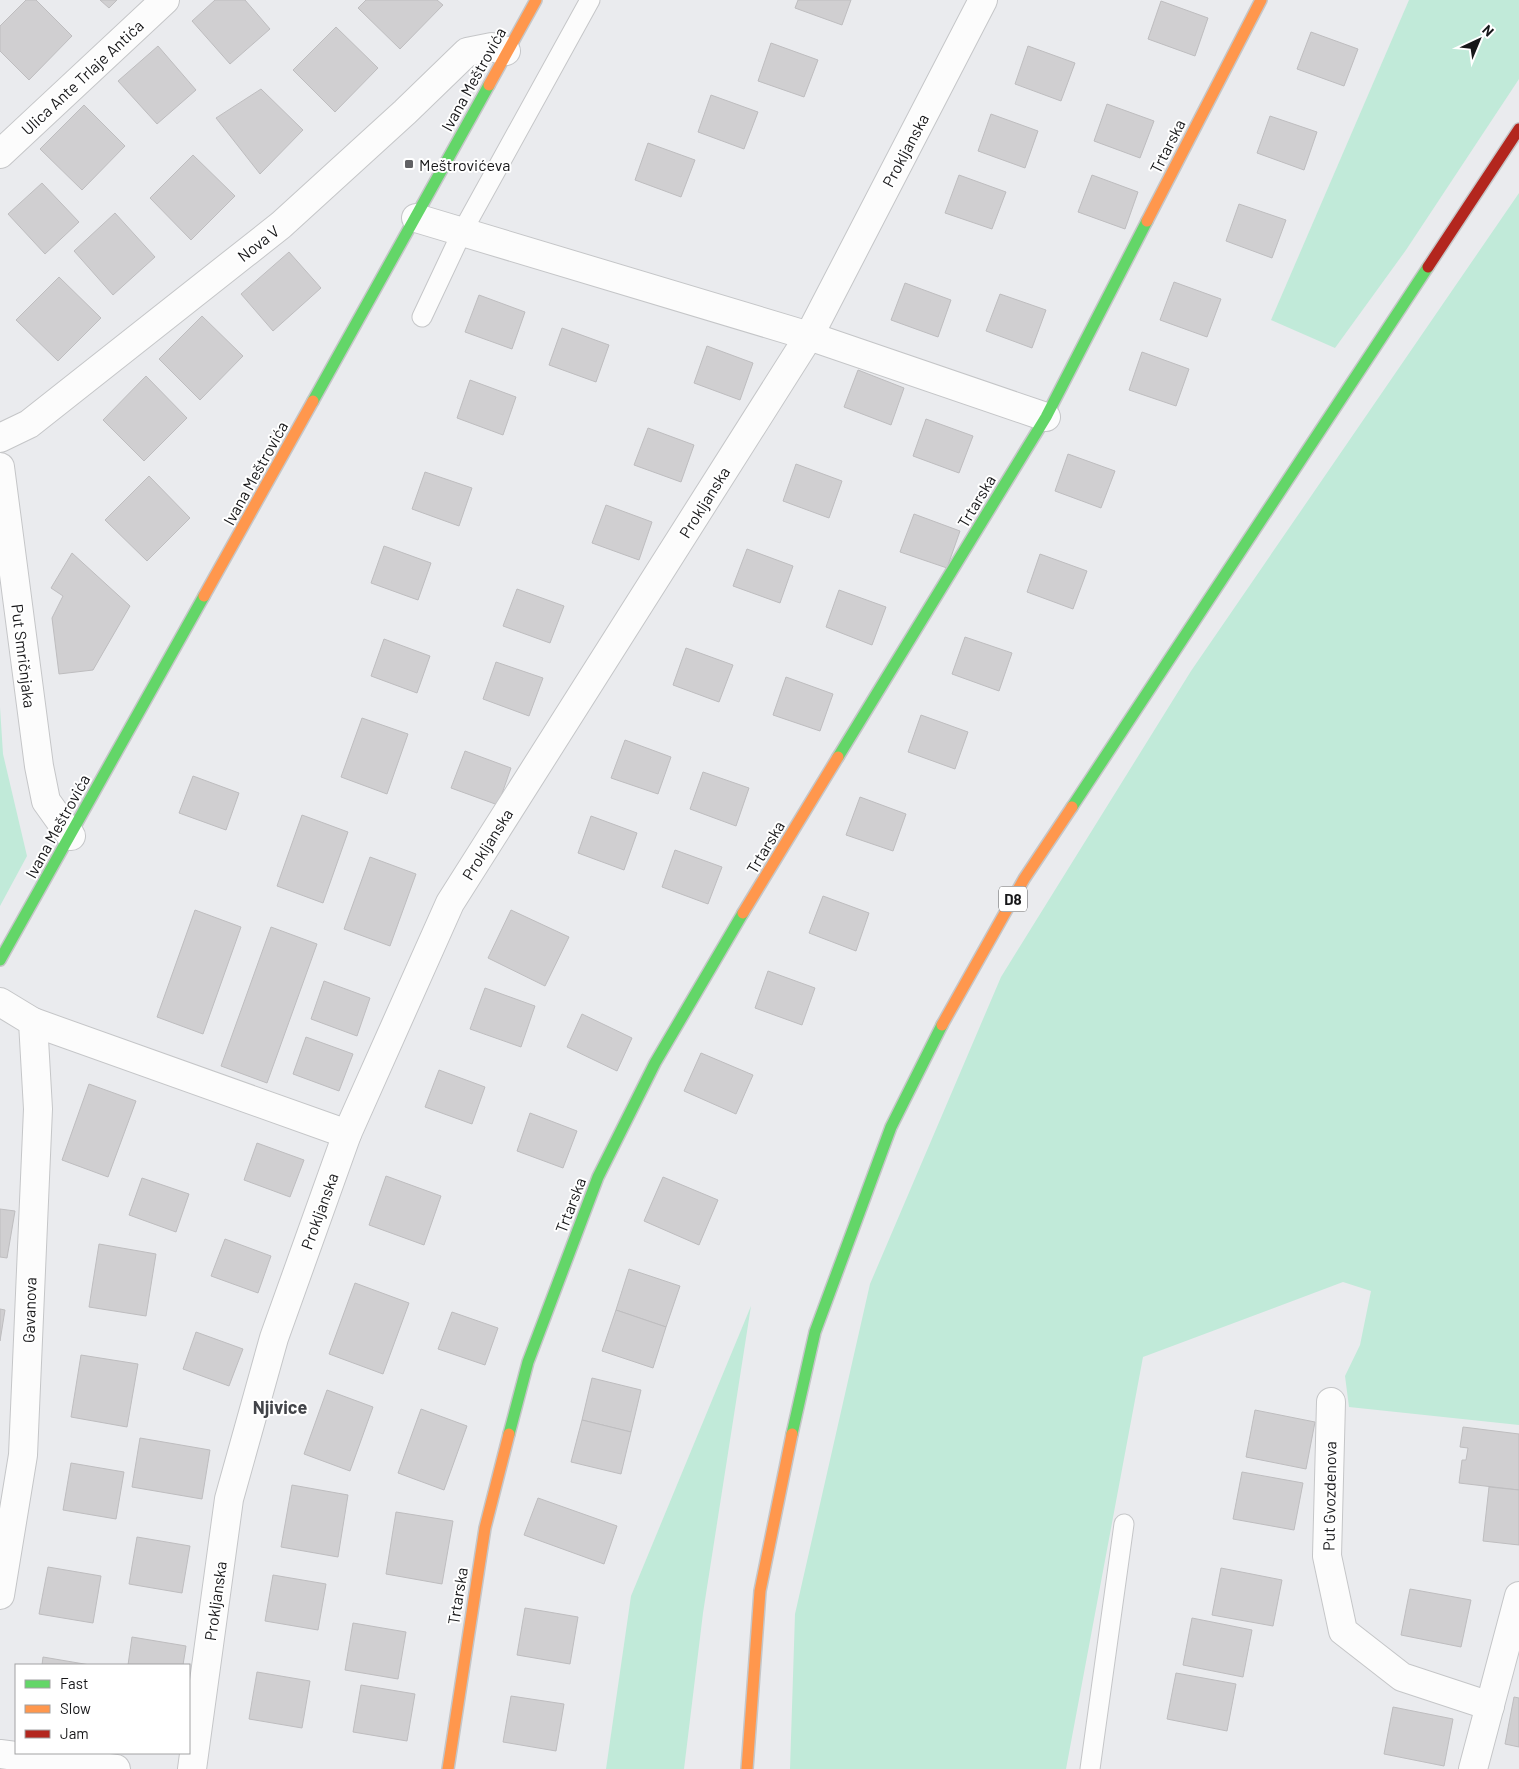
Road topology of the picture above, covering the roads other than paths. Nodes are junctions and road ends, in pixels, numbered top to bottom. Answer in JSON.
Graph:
{"nodes":[{"id":1,"x":165,"y":0,"type":"edge"},
{"id":2,"x":536,"y":0,"type":"edge"},
{"id":3,"x":590,"y":0,"type":"edge"},
{"id":4,"x":983,"y":0,"type":"edge"},
{"id":5,"x":1260,"y":0,"type":"edge"},
{"id":6,"x":506,"y":51,"type":"junction"},
{"id":7,"x":1519,"y":129,"type":"edge"},
{"id":8,"x":0,"y":154,"type":"edge"},
{"id":9,"x":416,"y":218,"type":"junction"},
{"id":10,"x":462,"y":232,"type":"junction"},
{"id":11,"x":422,"y":317,"type":"dead end"},
{"id":12,"x":808,"y":336,"type":"junction"},
{"id":13,"x":1046,"y":417,"type":"junction"},
{"id":14,"x":0,"y":438,"type":"edge"},
{"id":15,"x":0,"y":467,"type":"edge"},
{"id":16,"x":71,"y":836,"type":"junction"},
{"id":17,"x":0,"y":960,"type":"edge"},
{"id":18,"x":0,"y":1002,"type":"edge"},
{"id":19,"x":33,"y":1022,"type":"junction"},
{"id":20,"x":347,"y":1134,"type":"junction"},
{"id":21,"x":1331,"y":1402,"type":"dead end"},
{"id":22,"x":1124,"y":1524,"type":"dead end"},
{"id":23,"x":0,"y":1596,"type":"edge"},
{"id":24,"x":1519,"y":1596,"type":"edge"},
{"id":25,"x":1490,"y":1706,"type":"junction"},
{"id":26,"x":0,"y":1754,"type":"edge"},
{"id":27,"x":116,"y":1769,"type":"edge"},
{"id":28,"x":192,"y":1769,"type":"edge"},
{"id":29,"x":448,"y":1769,"type":"edge"},
{"id":30,"x":747,"y":1769,"type":"edge"},
{"id":31,"x":1090,"y":1769,"type":"edge"},
{"id":32,"x":1473,"y":1769,"type":"edge"}],
"edges":[{"from":1,"to":8,"type":"street","name":"Ulica Ante Trlaje Antića"},
{"from":2,"to":6,"type":"street","name":"Ivana Meštrovića"},
{"from":3,"to":10,"type":"lane"},
{"from":4,"to":12,"type":"street","name":"Prokljanska"},
{"from":5,"to":13,"type":"street","name":"Trtarska"},
{"from":6,"to":9,"type":"street","name":"Ivana Meštrovića"},
{"from":6,"to":14,"type":"street","name":"Nova V"},
{"from":7,"to":30,"type":"street","number":"D8"},
{"from":9,"to":10,"type":"street"},
{"from":9,"to":16,"type":"street","name":"Ivana Meštrovića"},
{"from":10,"to":11,"type":"lane"},
{"from":10,"to":12,"type":"street"},
{"from":12,"to":13,"type":"street"},
{"from":12,"to":20,"type":"street","name":"Prokljanska"},
{"from":13,"to":29,"type":"street","name":"Trtarska"},
{"from":15,"to":16,"type":"street","name":"Put Smričnjaka"},
{"from":16,"to":17,"type":"street","name":"Ivana Meštrovića"},
{"from":18,"to":19,"type":"street"},
{"from":19,"to":20,"type":"street"},
{"from":19,"to":23,"type":"street","name":"Gavanova"},
{"from":20,"to":28,"type":"street","name":"Prokljanska"},
{"from":21,"to":25,"type":"street","name":"Put Gvozdenova"},
{"from":22,"to":31,"type":"lane"},
{"from":24,"to":25,"type":"street"},
{"from":25,"to":32,"type":"street"},
{"from":26,"to":27,"type":"street"}]}
